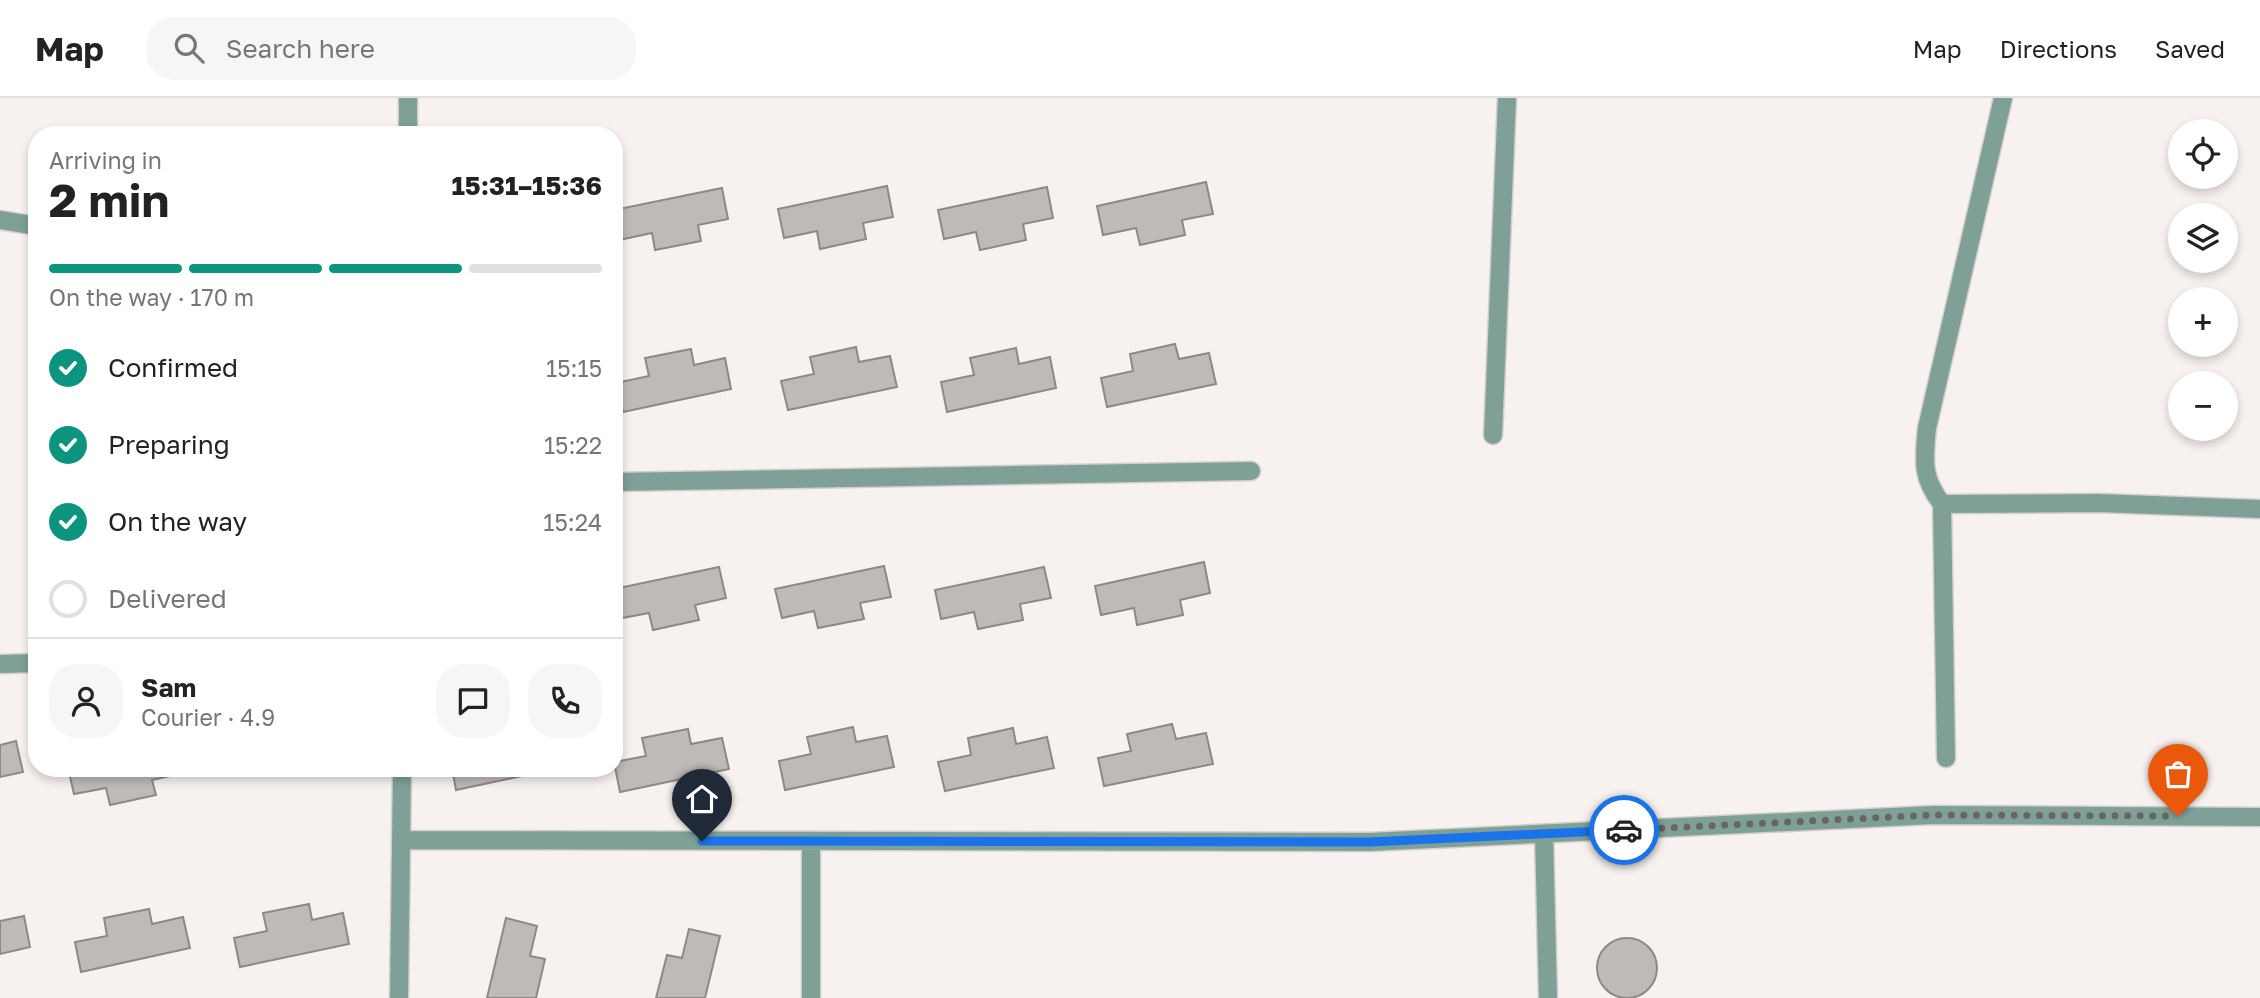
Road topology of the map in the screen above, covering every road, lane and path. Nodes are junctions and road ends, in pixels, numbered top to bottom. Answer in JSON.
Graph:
{"nodes":[{"id":1,"x":408,"y":98,"type":"edge"},
{"id":2,"x":1507,"y":98,"type":"edge"},
{"id":3,"x":2003,"y":98,"type":"edge"},
{"id":4,"x":408,"y":126,"type":"edge"},
{"id":5,"x":0,"y":220,"type":"edge"},
{"id":6,"x":28,"y":225,"type":"edge"},
{"id":7,"x":1493,"y":435,"type":"dead end"},
{"id":8,"x":1251,"y":471,"type":"dead end"},
{"id":9,"x":623,"y":482,"type":"edge"},
{"id":10,"x":1942,"y":504,"type":"junction"},
{"id":11,"x":2260,"y":509,"type":"edge"},
{"id":12,"x":28,"y":663,"type":"edge"},
{"id":13,"x":0,"y":664,"type":"edge"},
{"id":14,"x":1946,"y":758,"type":"dead end"},
{"id":15,"x":402,"y":777,"type":"edge"},
{"id":16,"x":2260,"y":817,"type":"edge"},
{"id":17,"x":1544,"y":834,"type":"junction"},
{"id":18,"x":401,"y":840,"type":"junction"},
{"id":19,"x":811,"y":841,"type":"junction"},
{"id":20,"x":399,"y":998,"type":"edge"},
{"id":21,"x":811,"y":998,"type":"edge"},
{"id":22,"x":1548,"y":998,"type":"edge"}],
"edges":[{"from":1,"to":4,"type":"street"},
{"from":2,"to":7,"type":"street"},
{"from":3,"to":10,"type":"street"},
{"from":5,"to":6,"type":"street"},
{"from":8,"to":9,"type":"street"},
{"from":10,"to":11,"type":"street"},
{"from":10,"to":14,"type":"street"},
{"from":12,"to":13,"type":"street"},
{"from":15,"to":18,"type":"street"},
{"from":16,"to":17,"type":"street"},
{"from":17,"to":19,"type":"street"},
{"from":17,"to":22,"type":"street"},
{"from":18,"to":19,"type":"street"},
{"from":18,"to":20,"type":"street"},
{"from":19,"to":21,"type":"street"}]}
